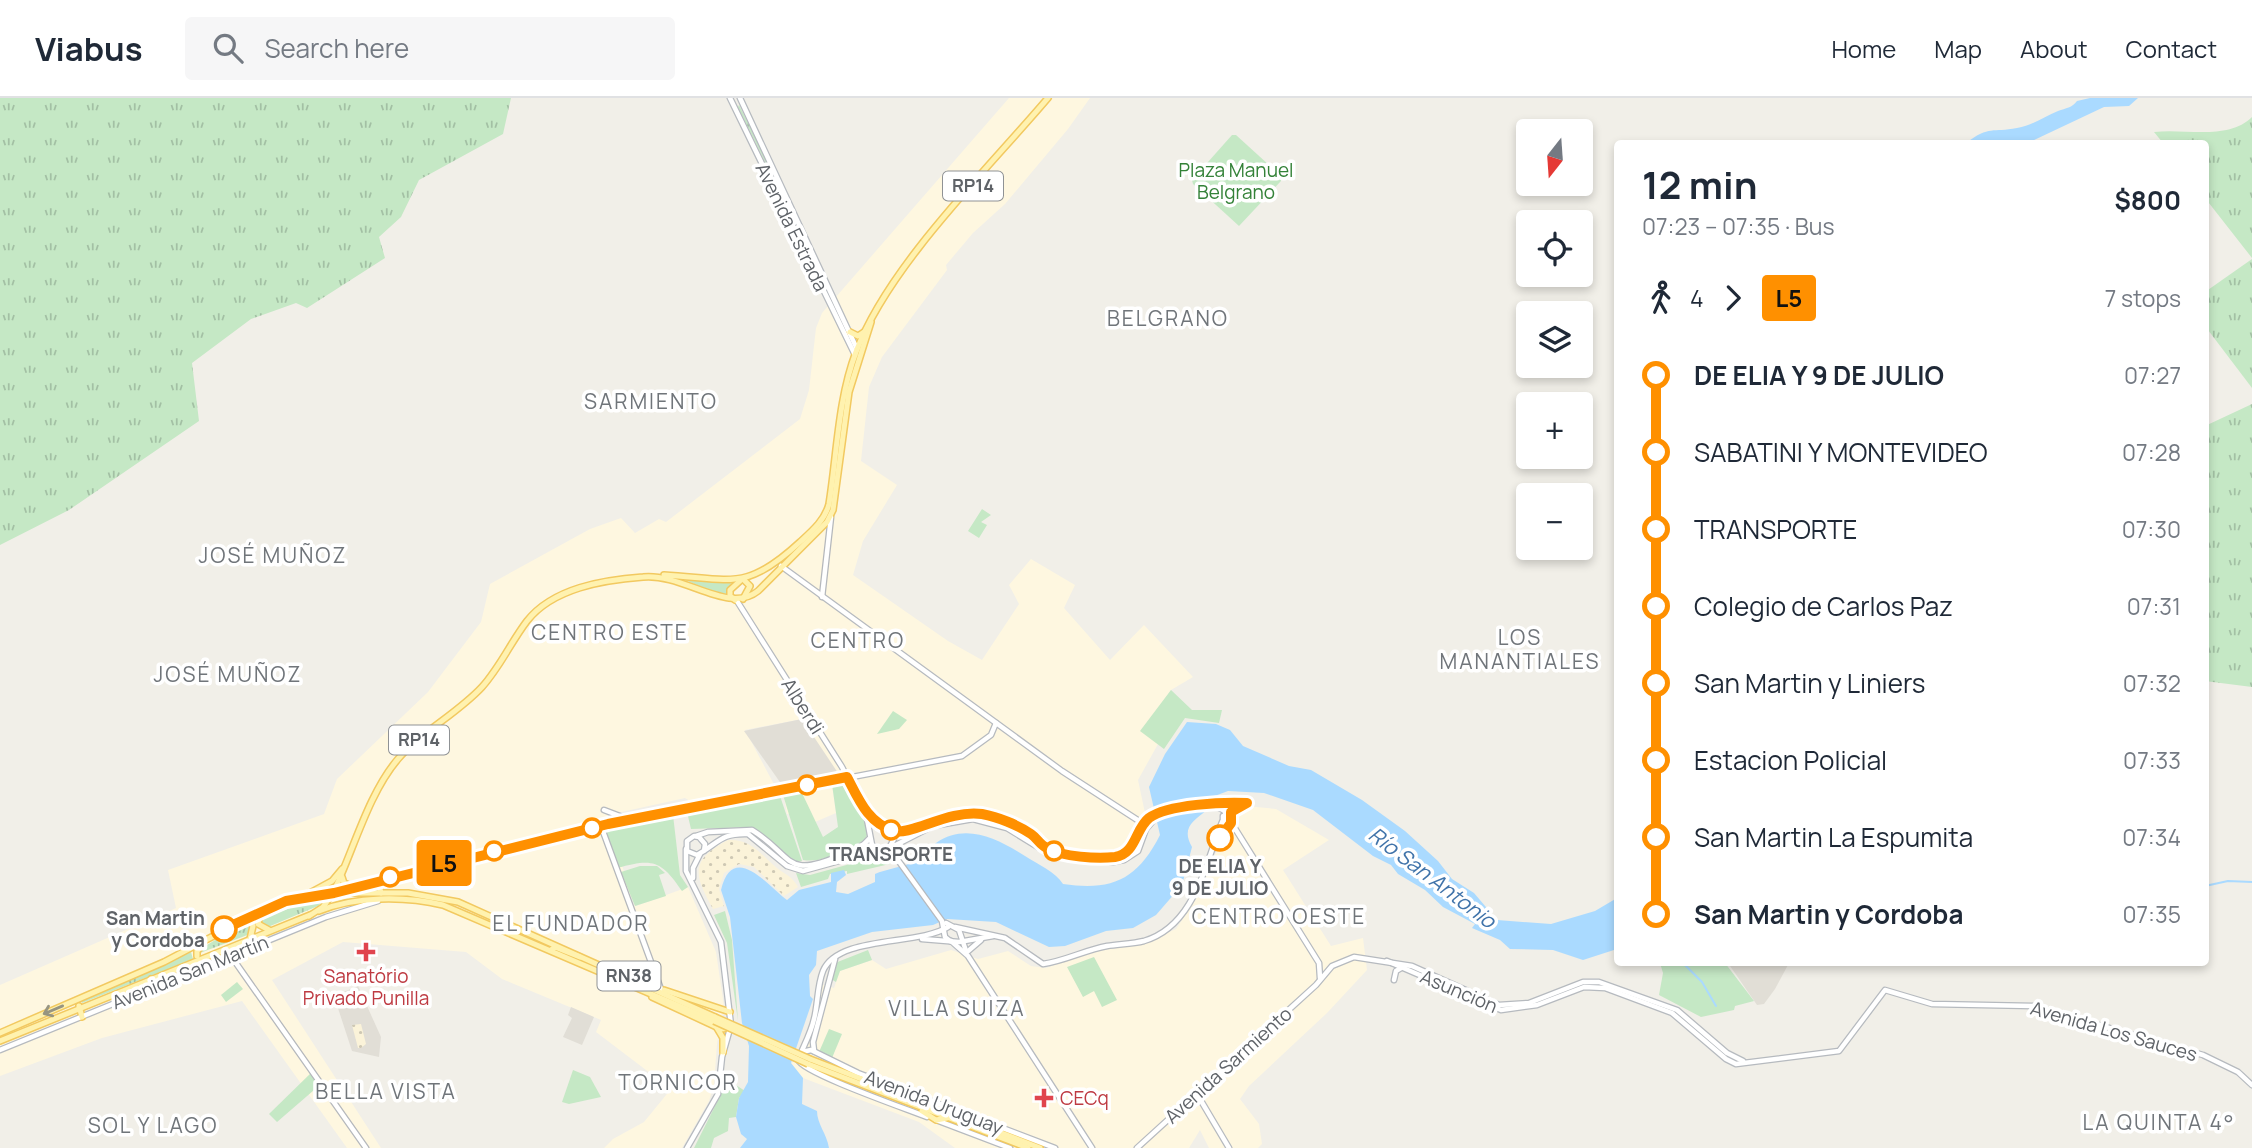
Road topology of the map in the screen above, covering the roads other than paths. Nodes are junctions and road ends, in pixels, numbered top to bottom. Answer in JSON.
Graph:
{"nodes":[{"id":1,"x":730,"y":98,"type":"edge"},
{"id":2,"x":740,"y":98,"type":"edge"},
{"id":3,"x":1048,"y":98,"type":"edge"},
{"id":4,"x":773,"y":168,"type":"junction"},
{"id":5,"x":766,"y":172,"type":"junction"},
{"id":6,"x":871,"y":322,"type":"junction"},
{"id":7,"x":850,"y":332,"type":"junction"},
{"id":8,"x":864,"y":332,"type":"junction"},
{"id":9,"x":856,"y":352,"type":"junction"},
{"id":10,"x":854,"y":373,"type":"junction"},
{"id":11,"x":831,"y":516,"type":"junction"},
{"id":12,"x":818,"y":528,"type":"junction"},
{"id":13,"x":827,"y":536,"type":"junction"},
{"id":14,"x":783,"y":558,"type":"junction"},
{"id":15,"x":781,"y":566,"type":"junction"},
{"id":16,"x":769,"y":568,"type":"junction"},
{"id":17,"x":650,"y":577,"type":"junction"},
{"id":18,"x":742,"y":580,"type":"junction"},
{"id":19,"x":822,"y":597,"type":"junction"},
{"id":20,"x":738,"y":600,"type":"junction"},
{"id":21,"x":996,"y":723,"type":"junction"},
{"id":22,"x":847,"y":777,"type":"junction"},
{"id":23,"x":604,"y":810,"type":"dead end"},
{"id":24,"x":866,"y":814,"type":"junction"},
{"id":25,"x":1158,"y":814,"type":"junction"},
{"id":26,"x":1224,"y":818,"type":"junction"},
{"id":27,"x":633,"y":819,"type":"junction"},
{"id":28,"x":1136,"y":819,"type":"junction"},
{"id":29,"x":1231,"y":823,"type":"junction"},
{"id":30,"x":1143,"y":825,"type":"junction"},
{"id":31,"x":601,"y":826,"type":"junction"},
{"id":32,"x":885,"y":827,"type":"junction"},
{"id":33,"x":1144,"y":832,"type":"junction"},
{"id":34,"x":871,"y":833,"type":"junction"},
{"id":35,"x":696,"y":836,"type":"junction"},
{"id":36,"x":892,"y":845,"type":"junction"},
{"id":37,"x":686,"y":849,"type":"junction"},
{"id":38,"x":881,"y":850,"type":"junction"},
{"id":39,"x":702,"y":853,"type":"junction"},
{"id":40,"x":1210,"y":855,"type":"junction"},
{"id":41,"x":895,"y":856,"type":"junction"},
{"id":42,"x":343,"y":870,"type":"junction"},
{"id":43,"x":378,"y":880,"type":"junction"},
{"id":44,"x":695,"y":884,"type":"junction"},
{"id":45,"x":351,"y":886,"type":"junction"},
{"id":46,"x":334,"y":893,"type":"junction"},
{"id":47,"x":380,"y":893,"type":"junction"},
{"id":48,"x":302,"y":896,"type":"junction"},
{"id":49,"x":383,"y":900,"type":"junction"},
{"id":50,"x":261,"y":911,"type":"junction"},
{"id":51,"x":309,"y":916,"type":"junction"},
{"id":52,"x":242,"y":920,"type":"junction"},
{"id":53,"x":297,"y":920,"type":"junction"},
{"id":54,"x":517,"y":923,"type":"dead end"},
{"id":55,"x":495,"y":925,"type":"junction"},
{"id":56,"x":299,"y":928,"type":"junction"},
{"id":57,"x":949,"y":928,"type":"junction"},
{"id":58,"x":224,"y":929,"type":"junction"},
{"id":59,"x":272,"y":930,"type":"junction"},
{"id":60,"x":533,"y":933,"type":"junction"},
{"id":61,"x":259,"y":935,"type":"junction"},
{"id":62,"x":960,"y":935,"type":"junction"},
{"id":63,"x":999,"y":936,"type":"junction"},
{"id":64,"x":542,"y":937,"type":"junction"},
{"id":65,"x":987,"y":937,"type":"junction"},
{"id":66,"x":250,"y":939,"type":"junction"},
{"id":67,"x":914,"y":939,"type":"junction"},
{"id":68,"x":952,"y":941,"type":"junction"},
{"id":69,"x":962,"y":942,"type":"junction"},
{"id":70,"x":262,"y":943,"type":"junction"},
{"id":71,"x":193,"y":947,"type":"junction"},
{"id":72,"x":551,"y":950,"type":"junction"},
{"id":73,"x":968,"y":956,"type":"junction"},
{"id":74,"x":231,"y":957,"type":"junction"},
{"id":75,"x":587,"y":957,"type":"junction"},
{"id":76,"x":198,"y":958,"type":"junction"},
{"id":77,"x":836,"y":958,"type":"junction"},
{"id":78,"x":1387,"y":961,"type":"junction"},
{"id":79,"x":1319,"y":963,"type":"junction"},
{"id":80,"x":1332,"y":966,"type":"junction"},
{"id":81,"x":203,"y":968,"type":"junction"},
{"id":82,"x":1401,"y":968,"type":"junction"},
{"id":83,"x":653,"y":969,"type":"junction"},
{"id":84,"x":171,"y":971,"type":"junction"},
{"id":85,"x":150,"y":979,"type":"junction"},
{"id":86,"x":637,"y":980,"type":"junction"},
{"id":87,"x":1394,"y":980,"type":"dead end"},
{"id":88,"x":169,"y":982,"type":"junction"},
{"id":89,"x":1319,"y":982,"type":"junction"},
{"id":90,"x":161,"y":985,"type":"junction"},
{"id":91,"x":661,"y":990,"type":"junction"},
{"id":92,"x":1885,"y":990,"type":"joint"},
{"id":93,"x":114,"y":994,"type":"junction"},
{"id":94,"x":76,"y":1000,"type":"junction"},
{"id":95,"x":1652,"y":1003,"type":"junction"},
{"id":96,"x":112,"y":1005,"type":"junction"},
{"id":97,"x":79,"y":1008,"type":"junction"},
{"id":98,"x":730,"y":1012,"type":"junction"},
{"id":99,"x":82,"y":1017,"type":"junction"},
{"id":100,"x":30,"y":1020,"type":"junction"},
{"id":101,"x":713,"y":1021,"type":"junction"},
{"id":102,"x":0,"y":1027,"type":"edge"},
{"id":103,"x":33,"y":1027,"type":"junction"},
{"id":104,"x":731,"y":1028,"type":"junction"},
{"id":105,"x":8,"y":1030,"type":"junction"},
{"id":106,"x":0,"y":1033,"type":"edge"},
{"id":107,"x":42,"y":1034,"type":"junction"},
{"id":108,"x":0,"y":1041,"type":"edge"},
{"id":109,"x":0,"y":1051,"type":"edge"},
{"id":110,"x":723,"y":1052,"type":"junction"},
{"id":111,"x":815,"y":1052,"type":"junction"},
{"id":112,"x":800,"y":1054,"type":"junction"},
{"id":113,"x":809,"y":1062,"type":"junction"},
{"id":114,"x":2252,"y":1085,"type":"edge"},
{"id":115,"x":1197,"y":1094,"type":"junction"},
{"id":116,"x":913,"y":1105,"type":"junction"},
{"id":117,"x":949,"y":1113,"type":"junction"},
{"id":118,"x":936,"y":1120,"type":"junction"},
{"id":119,"x":1035,"y":1140,"type":"junction"},
{"id":120,"x":1011,"y":1141,"type":"edge"},
{"id":121,"x":366,"y":1148,"type":"edge"},
{"id":122,"x":687,"y":1148,"type":"edge"},
{"id":123,"x":1028,"y":1148,"type":"edge"},
{"id":124,"x":1041,"y":1148,"type":"edge"},
{"id":125,"x":1055,"y":1148,"type":"edge"},
{"id":126,"x":1092,"y":1148,"type":"edge"},
{"id":127,"x":1138,"y":1148,"type":"edge"},
{"id":128,"x":1229,"y":1148,"type":"edge"}],
"edges":[{"from":1,"to":5,"type":"main road","name":"Avenida Estrada"},
{"from":2,"to":4,"type":"main road","name":"Avenida Estrada"},
{"from":3,"to":6,"type":"main road","number":"RP14"},
{"from":4,"to":5,"type":"main road"},
{"from":4,"to":7,"type":"main road","name":"Avenida Estrada"},
{"from":5,"to":9,"type":"main road","name":"Avenida Estrada"},
{"from":6,"to":8,"type":"main road","number":"RP14"},
{"from":6,"to":10,"type":"main road","number":"RP14"},
{"from":7,"to":8,"type":"main road"},
{"from":7,"to":9,"type":"main road","name":"Avenida Estrada"},
{"from":8,"to":9,"type":"main road","number":"RP14"},
{"from":9,"to":10,"type":"main road"},
{"from":9,"to":12,"type":"main road","number":"RP14"},
{"from":10,"to":11,"type":"main road","number":"RP14"},
{"from":11,"to":12,"type":"main road","number":"RP14"},
{"from":11,"to":13,"type":"main road"},
{"from":12,"to":13,"type":"main road"},
{"from":12,"to":14,"type":"main road","number":"RP14"},
{"from":12,"to":15,"type":"main road","number":"RP14"},
{"from":13,"to":19,"type":"main road"},
{"from":14,"to":15,"type":"main road"},
{"from":14,"to":16,"type":"main road","number":"RP14"},
{"from":15,"to":16,"type":"main road"},
{"from":15,"to":19,"type":"main road"},
{"from":15,"to":20,"type":"main road","number":"RP14"},
{"from":16,"to":18,"type":"main road","number":"RP14"},
{"from":17,"to":18,"type":"main road","number":"RP14"},
{"from":17,"to":20,"type":"main road","number":"RP14"},
{"from":17,"to":42,"type":"main road","number":"RP14"},
{"from":18,"to":20,"type":"main road"},
{"from":18,"to":20,"type":"main road"},
{"from":19,"to":21,"type":"main road"},
{"from":20,"to":22,"type":"main road","name":"Alberdi"},
{"from":21,"to":22,"type":"main road"},
{"from":21,"to":28,"type":"main road"},
{"from":22,"to":24,"type":"main road","name":"Alberdi"},
{"from":22,"to":27,"type":"main road"},
{"from":23,"to":27,"type":"main road"},
{"from":24,"to":32,"type":"main road","name":"Alberdi"},
{"from":24,"to":34,"type":"main road","name":"Alberdi"},
{"from":25,"to":26,"type":"main road"},
{"from":25,"to":28,"type":"main road"},
{"from":25,"to":30,"type":"main road"},
{"from":25,"to":33,"type":"main road"},
{"from":26,"to":29,"type":"main road"},
{"from":26,"to":29,"type":"main road"},
{"from":26,"to":40,"type":"main road"},
{"from":27,"to":31,"type":"main road"},
{"from":28,"to":30,"type":"main road"},
{"from":29,"to":40,"type":"main road"},
{"from":29,"to":79,"type":"main road"},
{"from":30,"to":32,"type":"main road"},
{"from":30,"to":33,"type":"main road"},
{"from":31,"to":43,"type":"main road"},
{"from":31,"to":83,"type":"main road"},
{"from":32,"to":34,"type":"main road"},
{"from":32,"to":36,"type":"main road"},
{"from":33,"to":36,"type":"main road"},
{"from":34,"to":35,"type":"main road"},
{"from":34,"to":38,"type":"main road"},
{"from":35,"to":37,"type":"main road"},
{"from":35,"to":39,"type":"main road"},
{"from":36,"to":38,"type":"main road"},
{"from":36,"to":41,"type":"main road"},
{"from":37,"to":39,"type":"main road"},
{"from":37,"to":44,"type":"main road"},
{"from":38,"to":39,"type":"main road"},
{"from":38,"to":41,"type":"main road"},
{"from":39,"to":44,"type":"main road"},
{"from":40,"to":63,"type":"main road"},
{"from":41,"to":57,"type":"main road"},
{"from":42,"to":45,"type":"main road"},
{"from":42,"to":46,"type":"main road","number":"RP14"},
{"from":42,"to":48,"type":"main road","number":"RP14"},
{"from":43,"to":45,"type":"main road"},
{"from":43,"to":47,"type":"main road"},
{"from":44,"to":98,"type":"main road"},
{"from":45,"to":46,"type":"main road"},
{"from":46,"to":47,"type":"main road","number":"RN38"},
{"from":46,"to":48,"type":"main road","number":"RN38"},
{"from":46,"to":51,"type":"main road","number":"RP14"},
{"from":47,"to":60,"type":"main road","number":"RN38"},
{"from":48,"to":50,"type":"main road","number":"RN38"},
{"from":49,"to":51,"type":"main road","number":"RN38"},
{"from":49,"to":55,"type":"main road","number":"RN38"},
{"from":49,"to":56,"type":"main road","name":"Avenida San Martín"},
{"from":50,"to":52,"type":"main road","number":"RN38"},
{"from":50,"to":59,"type":"main road"},
{"from":51,"to":53,"type":"main road","number":"RN38"},
{"from":52,"to":58,"type":"main road","number":"RN38"},
{"from":52,"to":66,"type":"main road"},
{"from":53,"to":56,"type":"main road"},
{"from":53,"to":59,"type":"main road","number":"RN38"},
{"from":54,"to":64,"type":"main road"},
{"from":55,"to":60,"type":"main road"},
{"from":55,"to":72,"type":"main road","number":"RN38"},
{"from":56,"to":70,"type":"main road","name":"Avenida San Martín"},
{"from":57,"to":62,"type":"main road"},
{"from":57,"to":63,"type":"main road"},
{"from":57,"to":67,"type":"main road"},
{"from":57,"to":68,"type":"main road"},
{"from":58,"to":71,"type":"main road","number":"RN38"},
{"from":58,"to":76,"type":"main road"},
{"from":59,"to":61,"type":"main road","number":"RN38"},
{"from":60,"to":64,"type":"main road","number":"RN38"},
{"from":61,"to":66,"type":"main road","number":"RN38"},
{"from":61,"to":70,"type":"main road"},
{"from":62,"to":68,"type":"main road"},
{"from":62,"to":69,"type":"main road"},
{"from":63,"to":65,"type":"main road"},
{"from":64,"to":75,"type":"main road","number":"RN38"},
{"from":65,"to":69,"type":"main road"},
{"from":65,"to":73,"type":"main road"},
{"from":66,"to":76,"type":"main road","number":"RN38"},
{"from":67,"to":68,"type":"main road"},
{"from":67,"to":77,"type":"main road"},
{"from":68,"to":69,"type":"main road"},
{"from":68,"to":73,"type":"main road"},
{"from":69,"to":73,"type":"main road"},
{"from":70,"to":74,"type":"main road","name":"Avenida San Martín"},
{"from":71,"to":76,"type":"main road"},
{"from":71,"to":94,"type":"main road","number":"RN38"},
{"from":72,"to":75,"type":"main road"},
{"from":72,"to":101,"type":"main road","number":"RN38"},
{"from":73,"to":126,"type":"main road"},
{"from":74,"to":81,"type":"main road","name":"Avenida San Martín"},
{"from":74,"to":121,"type":"main road"},
{"from":75,"to":86,"type":"main road","number":"RN38"},
{"from":76,"to":81,"type":"main road"},
{"from":76,"to":84,"type":"main road","number":"RN38"},
{"from":77,"to":111,"type":"main road"},
{"from":77,"to":112,"type":"main road"},
{"from":78,"to":80,"type":"main road","name":"Asunción"},
{"from":78,"to":82,"type":"main road","name":"Asunción"},
{"from":78,"to":95,"type":"main road","name":"Asunción"},
{"from":79,"to":80,"type":"main road","name":"Asunción"},
{"from":79,"to":89,"type":"main road"},
{"from":80,"to":89,"type":"main road"},
{"from":81,"to":88,"type":"main road","name":"Avenida San Martín"},
{"from":82,"to":87,"type":"main road"},
{"from":82,"to":95,"type":"main road","name":"Asunción"},
{"from":83,"to":86,"type":"main road"},
{"from":83,"to":91,"type":"main road"},
{"from":84,"to":85,"type":"main road","number":"RN38"},
{"from":84,"to":88,"type":"main road"},
{"from":85,"to":90,"type":"main road"},
{"from":85,"to":93,"type":"main road","number":"RN38"},
{"from":86,"to":91,"type":"main road","number":"RN38"},
{"from":88,"to":90,"type":"main road","name":"Avenida San Martín"},
{"from":89,"to":115,"type":"main road","name":"Avenida Sarmiento"},
{"from":90,"to":96,"type":"main road","name":"Avenida San Martín"},
{"from":91,"to":98,"type":"main road"},
{"from":91,"to":101,"type":"main road","number":"RN38"},
{"from":92,"to":95,"type":"main road","name":"Asunción"},
{"from":92,"to":114,"type":"main road","name":"Avenida Los Sauces"},
{"from":93,"to":96,"type":"main road"},
{"from":93,"to":97,"type":"main road","number":"RN38"},
{"from":94,"to":97,"type":"main road"},
{"from":94,"to":100,"type":"main road","number":"RN38","one_way":true},
{"from":96,"to":99,"type":"main road","name":"Avenida San Martín"},
{"from":97,"to":99,"type":"main road"},
{"from":97,"to":103,"type":"main road","number":"RN38"},
{"from":98,"to":104,"type":"main road"},
{"from":99,"to":107,"type":"main road","name":"Avenida San Martín"},
{"from":100,"to":103,"type":"main road"},
{"from":100,"to":105,"type":"main road","number":"RN38"},
{"from":101,"to":104,"type":"main road"},
{"from":101,"to":110,"type":"main road"},
{"from":101,"to":113,"type":"main road","number":"RN38","bridge":true},
{"from":102,"to":105,"type":"main road"},
{"from":103,"to":107,"type":"main road"},
{"from":103,"to":108,"type":"main road","number":"RN38"},
{"from":104,"to":110,"type":"main road"},
{"from":105,"to":106,"type":"main road","number":"RN38"},
{"from":107,"to":109,"type":"main road","name":"Avenida San Martín"},
{"from":110,"to":122,"type":"main road"},
{"from":111,"to":112,"type":"main road"},
{"from":111,"to":117,"type":"main road","name":"Avenida Uruguay"},
{"from":112,"to":118,"type":"main road","name":"Avenida Uruguay"},
{"from":113,"to":116,"type":"main road","number":"RN38"},
{"from":113,"to":117,"type":"main road","number":"RN38"},
{"from":115,"to":127,"type":"main road","name":"Avenida Sarmiento"},
{"from":115,"to":128,"type":"main road"},
{"from":116,"to":117,"type":"main road","number":"RN38"},
{"from":116,"to":118,"type":"main road"},
{"from":117,"to":118,"type":"main road"},
{"from":117,"to":120,"type":"main road","number":"RN38"},
{"from":117,"to":120,"type":"main road","name":"Avenida Uruguay"},
{"from":118,"to":120,"type":"main road","name":"Avenida Uruguay"},
{"from":119,"to":120,"type":"main road","name":"Avenida Uruguay"},
{"from":119,"to":124,"type":"main road"},
{"from":119,"to":125,"type":"main road","name":"Avenida Uruguay"},
{"from":120,"to":123,"type":"main road","number":"RN38"},
{"from":120,"to":124,"type":"main road","number":"RN38"}]}
